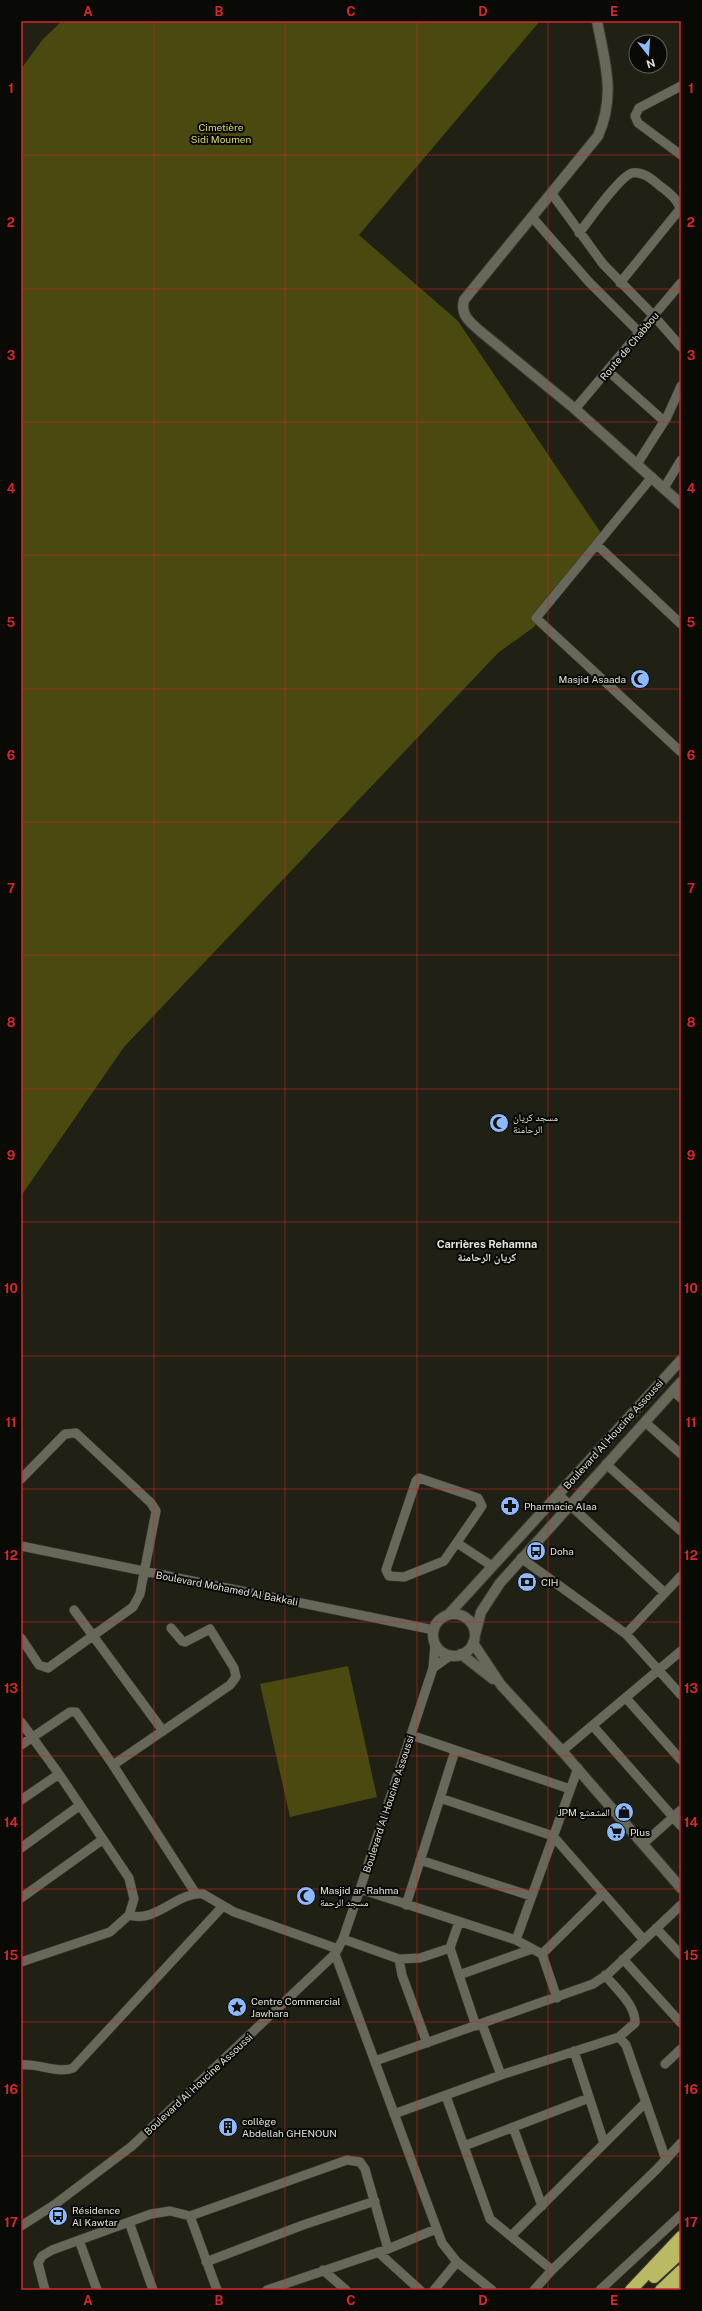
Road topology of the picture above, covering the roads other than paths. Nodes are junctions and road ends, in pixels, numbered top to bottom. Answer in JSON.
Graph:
{"nodes":[{"id":1,"x":597,"y":21,"type":"edge"},
{"id":2,"x":681,"y":86,"type":"edge"},
{"id":3,"x":681,"y":155,"type":"edge"},
{"id":4,"x":552,"y":194,"type":"junction"},
{"id":5,"x":532,"y":217,"type":"junction"},
{"id":6,"x":579,"y":233,"type":"junction"},
{"id":7,"x":620,"y":283,"type":"junction"},
{"id":8,"x":681,"y":284,"type":"edge"},
{"id":9,"x":654,"y":316,"type":"junction"},
{"id":10,"x":640,"y":333,"type":"junction"},
{"id":11,"x":681,"y":347,"type":"edge"},
{"id":12,"x":608,"y":371,"type":"junction"},
{"id":13,"x":681,"y":386,"type":"edge"},
{"id":14,"x":575,"y":409,"type":"junction"},
{"id":15,"x":664,"y":421,"type":"junction"},
{"id":16,"x":681,"y":460,"type":"edge"},
{"id":17,"x":637,"y":464,"type":"junction"},
{"id":18,"x":652,"y":477,"type":"junction"},
{"id":19,"x":664,"y":488,"type":"junction"},
{"id":20,"x":681,"y":504,"type":"edge"},
{"id":21,"x":597,"y":545,"type":"junction"},
{"id":22,"x":681,"y":624,"type":"edge"},
{"id":23,"x":681,"y":752,"type":"edge"},
{"id":24,"x":681,"y":1360,"type":"edge"},
{"id":25,"x":681,"y":1382,"type":"edge"},
{"id":26,"x":677,"y":1394,"type":"edge"},
{"id":27,"x":645,"y":1422,"type":"junction"},
{"id":28,"x":681,"y":1454,"type":"edge"},
{"id":29,"x":606,"y":1464,"type":"junction"},
{"id":30,"x":21,"y":1479,"type":"edge"},
{"id":31,"x":558,"y":1494,"type":"junction"},
{"id":32,"x":569,"y":1505,"type":"junction"},
{"id":33,"x":681,"y":1531,"type":"edge"},
{"id":34,"x":457,"y":1543,"type":"junction"},
{"id":35,"x":21,"y":1546,"type":"edge"},
{"id":36,"x":521,"y":1558,"type":"junction"},
{"id":37,"x":492,"y":1566,"type":"junction"},
{"id":38,"x":146,"y":1571,"type":"junction"},
{"id":39,"x":681,"y":1576,"type":"edge"},
{"id":40,"x":665,"y":1593,"type":"junction"},
{"id":41,"x":74,"y":1610,"type":"dead end"},
{"id":42,"x":448,"y":1615,"type":"junction"},
{"id":43,"x":171,"y":1628,"type":"dead end"},
{"id":44,"x":434,"y":1630,"type":"junction"},
{"id":45,"x":626,"y":1634,"type":"junction"},
{"id":46,"x":93,"y":1636,"type":"junction"},
{"id":47,"x":21,"y":1638,"type":"edge"},
{"id":48,"x":474,"y":1639,"type":"junction"},
{"id":49,"x":435,"y":1644,"type":"junction"},
{"id":50,"x":681,"y":1651,"type":"edge"},
{"id":51,"x":461,"y":1654,"type":"junction"},
{"id":52,"x":450,"y":1655,"type":"junction"},
{"id":53,"x":433,"y":1668,"type":"junction"},
{"id":54,"x":659,"y":1670,"type":"junction"},
{"id":55,"x":501,"y":1685,"type":"junction"},
{"id":56,"x":681,"y":1695,"type":"edge"},
{"id":57,"x":626,"y":1698,"type":"junction"},
{"id":58,"x":21,"y":1722,"type":"edge"},
{"id":59,"x":592,"y":1726,"type":"junction"},
{"id":60,"x":163,"y":1731,"type":"junction"},
{"id":61,"x":411,"y":1735,"type":"junction"},
{"id":62,"x":32,"y":1738,"type":"junction"},
{"id":63,"x":21,"y":1745,"type":"edge"},
{"id":64,"x":455,"y":1751,"type":"junction"},
{"id":65,"x":562,"y":1751,"type":"junction"},
{"id":66,"x":681,"y":1760,"type":"edge"},
{"id":67,"x":113,"y":1765,"type":"junction"},
{"id":68,"x":578,"y":1768,"type":"junction"},
{"id":69,"x":58,"y":1774,"type":"junction"},
{"id":70,"x":570,"y":1789,"type":"junction"},
{"id":71,"x":440,"y":1798,"type":"junction"},
{"id":72,"x":21,"y":1800,"type":"edge"},
{"id":73,"x":79,"y":1806,"type":"junction"},
{"id":74,"x":681,"y":1810,"type":"edge"},
{"id":75,"x":673,"y":1817,"type":"junction"},
{"id":76,"x":681,"y":1826,"type":"edge"},
{"id":77,"x":553,"y":1836,"type":"junction"},
{"id":78,"x":102,"y":1840,"type":"junction"},
{"id":79,"x":643,"y":1844,"type":"junction"},
{"id":80,"x":21,"y":1848,"type":"edge"},
{"id":81,"x":420,"y":1860,"type":"junction"},
{"id":82,"x":681,"y":1888,"type":"edge"},
{"id":83,"x":360,"y":1889,"type":"junction"},
{"id":84,"x":196,"y":1894,"type":"junction"},
{"id":85,"x":603,"y":1894,"type":"junction"},
{"id":86,"x":531,"y":1896,"type":"junction"},
{"id":87,"x":21,"y":1898,"type":"edge"},
{"id":88,"x":406,"y":1905,"type":"junction"},
{"id":89,"x":681,"y":1905,"type":"edge"},
{"id":90,"x":223,"y":1906,"type":"junction"},
{"id":91,"x":129,"y":1915,"type":"junction"},
{"id":92,"x":459,"y":1922,"type":"junction"},
{"id":93,"x":656,"y":1928,"type":"junction"},
{"id":94,"x":343,"y":1939,"type":"junction"},
{"id":95,"x":516,"y":1940,"type":"junction"},
{"id":96,"x":644,"y":1940,"type":"junction"},
{"id":97,"x":450,"y":1948,"type":"junction"},
{"id":98,"x":532,"y":1949,"type":"junction"},
{"id":99,"x":336,"y":1952,"type":"junction"},
{"id":100,"x":542,"y":1954,"type":"junction"},
{"id":101,"x":681,"y":1955,"type":"edge"},
{"id":102,"x":399,"y":1959,"type":"junction"},
{"id":103,"x":624,"y":1959,"type":"junction"},
{"id":104,"x":21,"y":1962,"type":"edge"},
{"id":105,"x":460,"y":1975,"type":"junction"},
{"id":106,"x":605,"y":1975,"type":"junction"},
{"id":107,"x":557,"y":1998,"type":"junction"},
{"id":108,"x":681,"y":2023,"type":"edge"},
{"id":109,"x":479,"y":2025,"type":"junction"},
{"id":110,"x":619,"y":2037,"type":"junction"},
{"id":111,"x":427,"y":2043,"type":"junction"},
{"id":112,"x":681,"y":2049,"type":"edge"},
{"id":113,"x":574,"y":2051,"type":"junction"},
{"id":114,"x":375,"y":2061,"type":"junction"},
{"id":115,"x":665,"y":2064,"type":"dead end"},
{"id":116,"x":21,"y":2065,"type":"edge"},
{"id":117,"x":501,"y":2076,"type":"junction"},
{"id":118,"x":446,"y":2096,"type":"junction"},
{"id":119,"x":589,"y":2098,"type":"junction"},
{"id":120,"x":645,"y":2103,"type":"junction"},
{"id":121,"x":394,"y":2114,"type":"junction"},
{"id":122,"x":513,"y":2127,"type":"junction"},
{"id":123,"x":604,"y":2143,"type":"junction"},
{"id":124,"x":681,"y":2143,"type":"edge"},
{"id":125,"x":464,"y":2146,"type":"junction"},
{"id":126,"x":666,"y":2160,"type":"junction"},
{"id":127,"x":375,"y":2201,"type":"junction"},
{"id":128,"x":542,"y":2206,"type":"junction"},
{"id":129,"x":190,"y":2216,"type":"junction"},
{"id":130,"x":681,"y":2216,"type":"edge"},
{"id":131,"x":129,"y":2222,"type":"junction"},
{"id":132,"x":21,"y":2226,"type":"edge"},
{"id":133,"x":436,"y":2229,"type":"junction"},
{"id":134,"x":511,"y":2236,"type":"junction"},
{"id":135,"x":681,"y":2237,"type":"edge"},
{"id":136,"x":79,"y":2240,"type":"junction"},
{"id":137,"x":388,"y":2248,"type":"junction"},
{"id":138,"x":378,"y":2252,"type":"junction"},
{"id":139,"x":681,"y":2252,"type":"edge"},
{"id":140,"x":206,"y":2262,"type":"junction"},
{"id":141,"x":457,"y":2262,"type":"junction"},
{"id":142,"x":323,"y":2270,"type":"junction"},
{"id":143,"x":552,"y":2270,"type":"junction"},
{"id":144,"x":681,"y":2271,"type":"edge"},
{"id":145,"x":681,"y":2284,"type":"edge"},
{"id":146,"x":45,"y":2290,"type":"edge"},
{"id":147,"x":97,"y":2290,"type":"edge"},
{"id":148,"x":153,"y":2290,"type":"edge"},
{"id":149,"x":217,"y":2290,"type":"edge"},
{"id":150,"x":269,"y":2290,"type":"edge"},
{"id":151,"x":346,"y":2290,"type":"edge"},
{"id":152,"x":420,"y":2290,"type":"edge"},
{"id":153,"x":434,"y":2290,"type":"edge"},
{"id":154,"x":492,"y":2290,"type":"edge"},
{"id":155,"x":534,"y":2290,"type":"edge"},
{"id":156,"x":600,"y":2290,"type":"edge"},
{"id":157,"x":631,"y":2290,"type":"edge"},
{"id":158,"x":640,"y":2290,"type":"edge"},
{"id":159,"x":661,"y":2290,"type":"edge"},
{"id":160,"x":673,"y":2290,"type":"edge"}],
"edges":[{"from":1,"to":4,"type":"street"},
{"from":2,"to":3,"type":"street"},
{"from":4,"to":5,"type":"street"},
{"from":4,"to":6,"type":"street"},
{"from":5,"to":10,"type":"street"},
{"from":5,"to":14,"type":"street"},
{"from":6,"to":7,"type":"street"},
{"from":6,"to":7,"type":"street"},
{"from":7,"to":9,"type":"street"},
{"from":8,"to":9,"type":"street","name":"Route de Chabbou"},
{"from":9,"to":10,"type":"street","name":"Route de Chabbou"},
{"from":9,"to":11,"type":"street"},
{"from":10,"to":12,"type":"street","name":"Route de Chabbou"},
{"from":12,"to":14,"type":"street","name":"Route de Chabbou"},
{"from":12,"to":15,"type":"street"},
{"from":13,"to":15,"type":"street"},
{"from":14,"to":17,"type":"street"},
{"from":15,"to":17,"type":"street"},
{"from":16,"to":19,"type":"street"},
{"from":17,"to":18,"type":"street"},
{"from":18,"to":19,"type":"street"},
{"from":18,"to":21,"type":"street"},
{"from":19,"to":20,"type":"street"},
{"from":21,"to":22,"type":"street"},
{"from":21,"to":23,"type":"street"},
{"from":24,"to":31,"type":"street","name":"Boulevard Al Houcine Assoussi"},
{"from":25,"to":26,"type":"street","name":"Boulevard Al Houcine Assoussi"},
{"from":26,"to":27,"type":"street","name":"Boulevard Al Houcine Assoussi"},
{"from":27,"to":28,"type":"street"},
{"from":27,"to":29,"type":"street","name":"Boulevard Al Houcine Assoussi"},
{"from":29,"to":32,"type":"street","name":"Boulevard Al Houcine Assoussi"},
{"from":29,"to":33,"type":"street"},
{"from":30,"to":38,"type":"street"},
{"from":31,"to":32,"type":"street"},
{"from":31,"to":37,"type":"street","name":"Boulevard Al Houcine Assoussi"},
{"from":32,"to":36,"type":"street","name":"Boulevard Al Houcine Assoussi"},
{"from":32,"to":40,"type":"street"},
{"from":34,"to":34,"type":"street"},
{"from":34,"to":37,"type":"street"},
{"from":35,"to":38,"type":"street","name":"Boulevard Mohamed Al Bakkali"},
{"from":36,"to":45,"type":"street"},
{"from":36,"to":48,"type":"street","name":"Boulevard Al Houcine Assoussi"},
{"from":37,"to":42,"type":"street","name":"Boulevard Al Houcine Assoussi"},
{"from":38,"to":44,"type":"street","name":"Boulevard Mohamed Al Bakkali"},
{"from":38,"to":46,"type":"street"},
{"from":39,"to":40,"type":"street"},
{"from":40,"to":45,"type":"street"},
{"from":41,"to":46,"type":"street"},
{"from":42,"to":44,"type":"street"},
{"from":42,"to":48,"type":"street"},
{"from":43,"to":60,"type":"street"},
{"from":44,"to":49,"type":"street"},
{"from":45,"to":54,"type":"street"},
{"from":46,"to":47,"type":"street"},
{"from":46,"to":60,"type":"street"},
{"from":48,"to":51,"type":"street"},
{"from":48,"to":55,"type":"street"},
{"from":49,"to":52,"type":"street"},
{"from":49,"to":53,"type":"street","name":"Boulevard Al Houcine Assoussi"},
{"from":50,"to":54,"type":"street"},
{"from":51,"to":52,"type":"street"},
{"from":51,"to":55,"type":"street"},
{"from":52,"to":53,"type":"street"},
{"from":53,"to":61,"type":"street","name":"Boulevard Al Houcine Assoussi"},
{"from":54,"to":56,"type":"street"},
{"from":54,"to":57,"type":"street"},
{"from":55,"to":65,"type":"street"},
{"from":57,"to":59,"type":"street"},
{"from":57,"to":66,"type":"street"},
{"from":58,"to":62,"type":"street"},
{"from":59,"to":65,"type":"street"},
{"from":59,"to":75,"type":"street"},
{"from":60,"to":67,"type":"street"},
{"from":61,"to":64,"type":"street"},
{"from":61,"to":83,"type":"street","name":"Boulevard Al Houcine Assoussi"},
{"from":62,"to":63,"type":"street"},
{"from":62,"to":67,"type":"street"},
{"from":62,"to":69,"type":"street"},
{"from":64,"to":70,"type":"street"},
{"from":64,"to":71,"type":"street"},
{"from":65,"to":68,"type":"street"},
{"from":67,"to":84,"type":"street"},
{"from":68,"to":70,"type":"street"},
{"from":68,"to":79,"type":"street"},
{"from":69,"to":72,"type":"street"},
{"from":69,"to":73,"type":"street"},
{"from":70,"to":77,"type":"street"},
{"from":71,"to":77,"type":"street"},
{"from":71,"to":81,"type":"street"},
{"from":73,"to":78,"type":"street"},
{"from":73,"to":80,"type":"street"},
{"from":74,"to":75,"type":"street"},
{"from":75,"to":76,"type":"street"},
{"from":75,"to":79,"type":"street"},
{"from":77,"to":85,"type":"street"},
{"from":77,"to":86,"type":"street"},
{"from":78,"to":87,"type":"street"},
{"from":78,"to":91,"type":"street"},
{"from":79,"to":82,"type":"street"},
{"from":81,"to":86,"type":"street"},
{"from":81,"to":88,"type":"street"},
{"from":83,"to":88,"type":"street"},
{"from":83,"to":94,"type":"street","name":"Boulevard Al Houcine Assoussi"},
{"from":84,"to":90,"type":"street"},
{"from":84,"to":91,"type":"street"},
{"from":85,"to":96,"type":"street"},
{"from":85,"to":100,"type":"street"},
{"from":86,"to":95,"type":"street"},
{"from":88,"to":92,"type":"street"},
{"from":89,"to":93,"type":"street"},
{"from":90,"to":99,"type":"street"},
{"from":90,"to":116,"type":"street"},
{"from":91,"to":104,"type":"street"},
{"from":92,"to":95,"type":"street"},
{"from":92,"to":97,"type":"street"},
{"from":93,"to":96,"type":"street"},
{"from":93,"to":101,"type":"street"},
{"from":94,"to":99,"type":"street","name":"Boulevard Al Houcine Assoussi"},
{"from":94,"to":102,"type":"street"},
{"from":95,"to":98,"type":"street"},
{"from":96,"to":103,"type":"street"},
{"from":97,"to":102,"type":"street"},
{"from":97,"to":105,"type":"street"},
{"from":98,"to":100,"type":"street"},
{"from":98,"to":105,"type":"street"},
{"from":99,"to":114,"type":"street"},
{"from":99,"to":132,"type":"street","name":"Boulevard Al Houcine Assoussi"},
{"from":100,"to":107,"type":"street"},
{"from":102,"to":111,"type":"street"},
{"from":103,"to":106,"type":"street"},
{"from":103,"to":108,"type":"street"},
{"from":105,"to":109,"type":"street"},
{"from":106,"to":107,"type":"street"},
{"from":106,"to":110,"type":"street"},
{"from":107,"to":109,"type":"street"},
{"from":109,"to":111,"type":"street"},
{"from":109,"to":117,"type":"street"},
{"from":110,"to":113,"type":"street"},
{"from":110,"to":120,"type":"street"},
{"from":111,"to":114,"type":"street"},
{"from":112,"to":115,"type":"street"},
{"from":113,"to":117,"type":"street"},
{"from":113,"to":119,"type":"street"},
{"from":114,"to":121,"type":"street"},
{"from":117,"to":118,"type":"street"},
{"from":118,"to":121,"type":"street"},
{"from":118,"to":125,"type":"street"},
{"from":119,"to":122,"type":"street"},
{"from":119,"to":123,"type":"street"},
{"from":120,"to":123,"type":"street"},
{"from":120,"to":126,"type":"street"},
{"from":121,"to":133,"type":"street"},
{"from":122,"to":125,"type":"street"},
{"from":122,"to":128,"type":"street"},
{"from":123,"to":128,"type":"street"},
{"from":124,"to":126,"type":"street"},
{"from":125,"to":134,"type":"street"},
{"from":126,"to":143,"type":"street"},
{"from":127,"to":129,"type":"street"},
{"from":127,"to":137,"type":"street"},
{"from":127,"to":140,"type":"street"},
{"from":128,"to":134,"type":"street"},
{"from":129,"to":131,"type":"street"},
{"from":129,"to":140,"type":"street"},
{"from":130,"to":156,"type":"street"},
{"from":131,"to":136,"type":"street"},
{"from":131,"to":148,"type":"street"},
{"from":133,"to":137,"type":"street"},
{"from":133,"to":141,"type":"street"},
{"from":134,"to":143,"type":"street"},
{"from":135,"to":157,"type":"highway"},
{"from":136,"to":146,"type":"street"},
{"from":136,"to":147,"type":"street"},
{"from":137,"to":138,"type":"street"},
{"from":138,"to":142,"type":"street"},
{"from":138,"to":152,"type":"street"},
{"from":139,"to":158,"type":"highway"},
{"from":140,"to":149,"type":"street"},
{"from":141,"to":153,"type":"street"},
{"from":141,"to":154,"type":"street"},
{"from":142,"to":150,"type":"street"},
{"from":142,"to":151,"type":"street"},
{"from":143,"to":155,"type":"street"},
{"from":144,"to":159,"type":"highway"},
{"from":145,"to":160,"type":"highway"}]}
